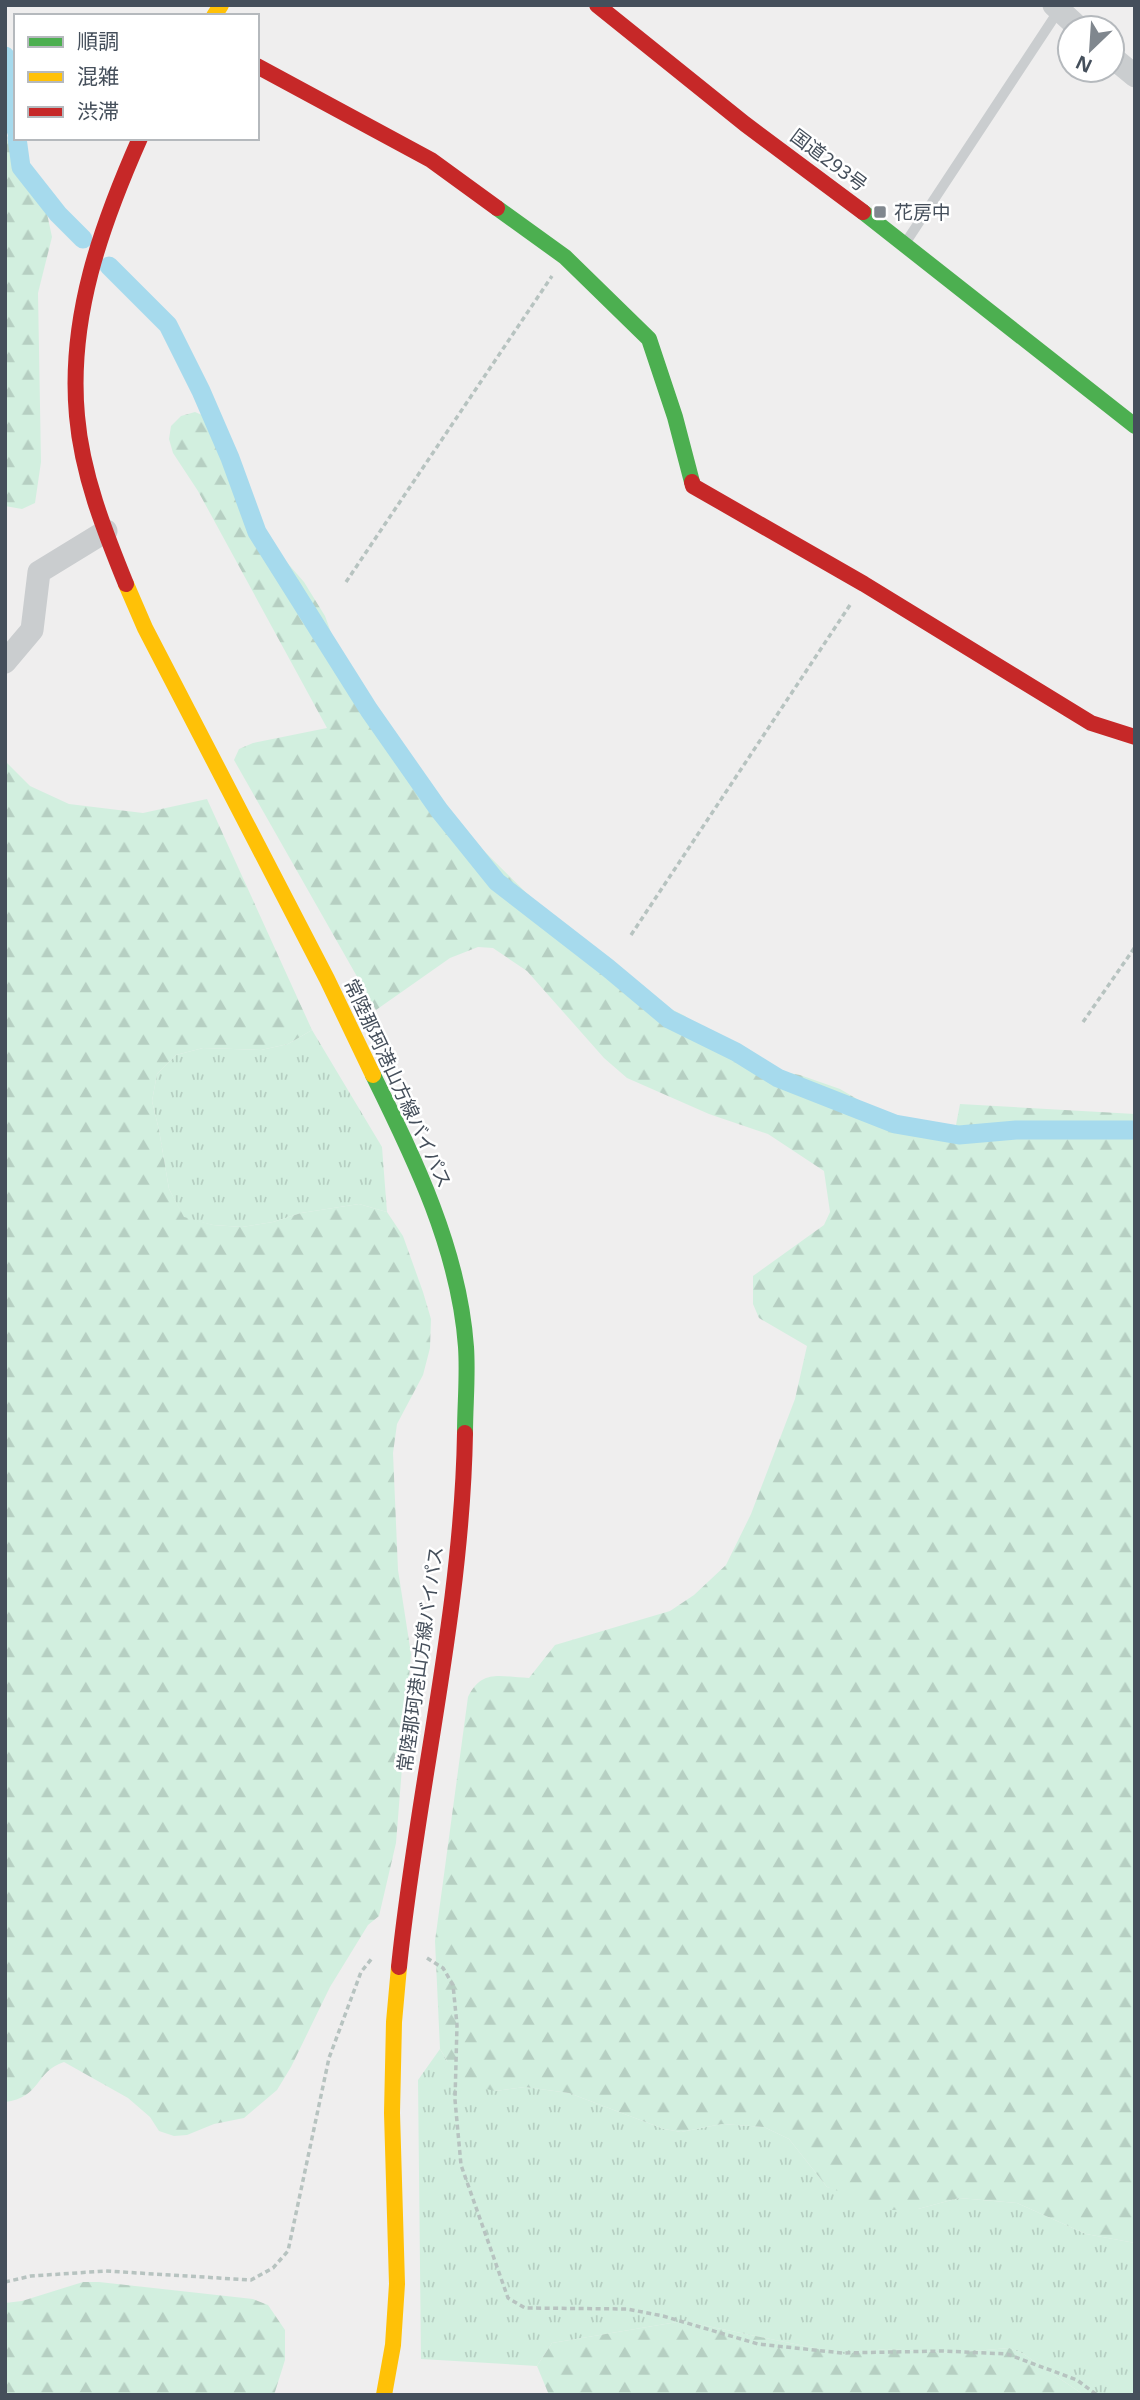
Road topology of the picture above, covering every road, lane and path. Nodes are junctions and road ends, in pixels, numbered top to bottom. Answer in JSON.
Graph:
{"nodes":[{"id":1,"x":597,"y":5,"type":"edge"},
{"id":2,"x":1056,"y":8,"type":"edge"},
{"id":3,"x":259,"y":67,"type":"edge"},
{"id":4,"x":139,"y":140,"type":"edge"},
{"id":5,"x":905,"y":244,"type":"junction"},
{"id":6,"x":565,"y":257,"type":"junction"},
{"id":7,"x":1135,"y":426,"type":"edge"},
{"id":8,"x":106,"y":531,"type":"junction"},
{"id":9,"x":346,"y":582,"type":"dead end"},
{"id":10,"x":864,"y":584,"type":"junction"},
{"id":11,"x":5,"y":662,"type":"edge"},
{"id":12,"x":1135,"y":737,"type":"edge"},
{"id":13,"x":631,"y":936,"type":"dead end"},
{"id":14,"x":1135,"y":947,"type":"edge"},
{"id":15,"x":1083,"y":1022,"type":"dead end"},
{"id":16,"x":401,"y":1950,"type":"junction"},
{"id":17,"x":5,"y":2282,"type":"edge"},
{"id":18,"x":384,"y":2395,"type":"edge"},
{"id":19,"x":1097,"y":2395,"type":"edge"}],
"edges":[{"from":1,"to":5,"type":"main road","name":"国道293号"},
{"from":2,"to":5,"type":"lane"},
{"from":3,"to":6,"type":"main road"},
{"from":4,"to":8,"type":"main road","name":"常陸那珂港山方線バイパス"},
{"from":5,"to":7,"type":"main road","name":"国道293号"},
{"from":6,"to":9,"type":"path"},
{"from":6,"to":10,"type":"main road"},
{"from":8,"to":11,"type":"street"},
{"from":8,"to":16,"type":"main road","name":"常陸那珂港山方線バイパス"},
{"from":10,"to":12,"type":"main road"},
{"from":10,"to":13,"type":"path"},
{"from":14,"to":15,"type":"path"},
{"from":16,"to":17,"type":"path"},
{"from":16,"to":18,"type":"main road","name":"常陸那珂港山方線バイパス"},
{"from":16,"to":19,"type":"path"}]}
